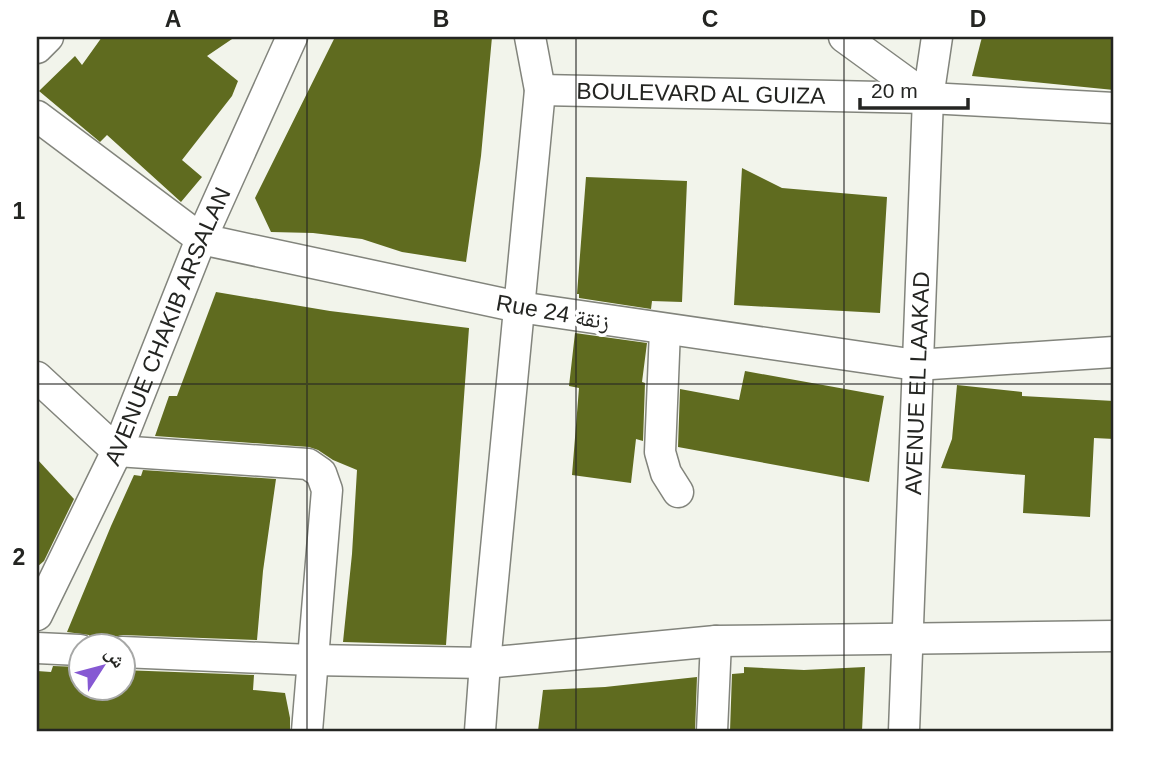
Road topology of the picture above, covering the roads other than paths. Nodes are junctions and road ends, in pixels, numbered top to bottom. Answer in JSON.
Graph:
{"nodes":[{"id":1,"x":48,"y":37,"type":"edge"},
{"id":2,"x":292,"y":37,"type":"edge"},
{"id":3,"x":530,"y":37,"type":"edge"},
{"id":4,"x":844,"y":37,"type":"edge"},
{"id":5,"x":937,"y":37,"type":"edge"},
{"id":6,"x":37,"y":48,"type":"edge"},
{"id":7,"x":540,"y":90,"type":"junction"},
{"id":8,"x":928,"y":98,"type":"junction"},
{"id":9,"x":1114,"y":108,"type":"edge"},
{"id":10,"x":37,"y":116,"type":"edge"},
{"id":11,"x":201,"y":239,"type":"junction"},
{"id":12,"x":519,"y":307,"type":"junction"},
{"id":13,"x":665,"y":330,"type":"junction"},
{"id":14,"x":1114,"y":352,"type":"edge"},
{"id":15,"x":916,"y":365,"type":"junction"},
{"id":16,"x":37,"y":377,"type":"edge"},
{"id":17,"x":117,"y":451,"type":"junction"},
{"id":18,"x":678,"y":492,"type":"dead end"},
{"id":19,"x":37,"y":615,"type":"edge"},
{"id":20,"x":1114,"y":636,"type":"edge"},
{"id":21,"x":907,"y":639,"type":"junction"},
{"id":22,"x":716,"y":641,"type":"junction"},
{"id":23,"x":37,"y":648,"type":"edge"},
{"id":24,"x":66,"y":649,"type":"edge"},
{"id":25,"x":136,"y":653,"type":"edge"},
{"id":26,"x":311,"y":660,"type":"junction"},
{"id":27,"x":485,"y":663,"type":"junction"},
{"id":28,"x":307,"y":731,"type":"edge"},
{"id":29,"x":480,"y":731,"type":"edge"},
{"id":30,"x":712,"y":731,"type":"edge"},
{"id":31,"x":904,"y":731,"type":"edge"}],
"edges":[{"from":1,"to":6,"type":"street"},
{"from":2,"to":11,"type":"street","name":"AVENUE CHAKIB ARSALAN"},
{"from":3,"to":7,"type":"street"},
{"from":4,"to":8,"type":"street"},
{"from":5,"to":8,"type":"street","name":"AVENUE EL LAAKAD"},
{"from":7,"to":8,"type":"street","name":"BOULEVARD AL GUIZA"},
{"from":7,"to":12,"type":"street"},
{"from":8,"to":9,"type":"street","name":"BOULEVARD AL GUIZA"},
{"from":8,"to":15,"type":"street","name":"AVENUE EL LAAKAD"},
{"from":10,"to":11,"type":"street","name":"Rue 24 زنقة"},
{"from":11,"to":12,"type":"street","name":"Rue 24 زنقة"},
{"from":11,"to":17,"type":"street","name":"AVENUE CHAKIB ARSALAN"},
{"from":12,"to":13,"type":"street","name":"Rue 24 زنقة"},
{"from":12,"to":27,"type":"street"},
{"from":13,"to":15,"type":"street","name":"Rue 24 زنقة"},
{"from":13,"to":18,"type":"street"},
{"from":14,"to":15,"type":"street","name":"Rue 24 زنقة"},
{"from":15,"to":21,"type":"street","name":"AVENUE EL LAAKAD"},
{"from":16,"to":17,"type":"street"},
{"from":17,"to":19,"type":"street","name":"AVENUE CHAKIB ARSALAN"},
{"from":17,"to":26,"type":"street"},
{"from":20,"to":21,"type":"street"},
{"from":21,"to":22,"type":"street"},
{"from":21,"to":31,"type":"street","name":"AVENUE EL LAAKAD"},
{"from":22,"to":27,"type":"street"},
{"from":22,"to":30,"type":"street"},
{"from":23,"to":24,"type":"street"},
{"from":25,"to":26,"type":"street"},
{"from":26,"to":27,"type":"street"},
{"from":26,"to":28,"type":"street"},
{"from":27,"to":29,"type":"street"}]}
